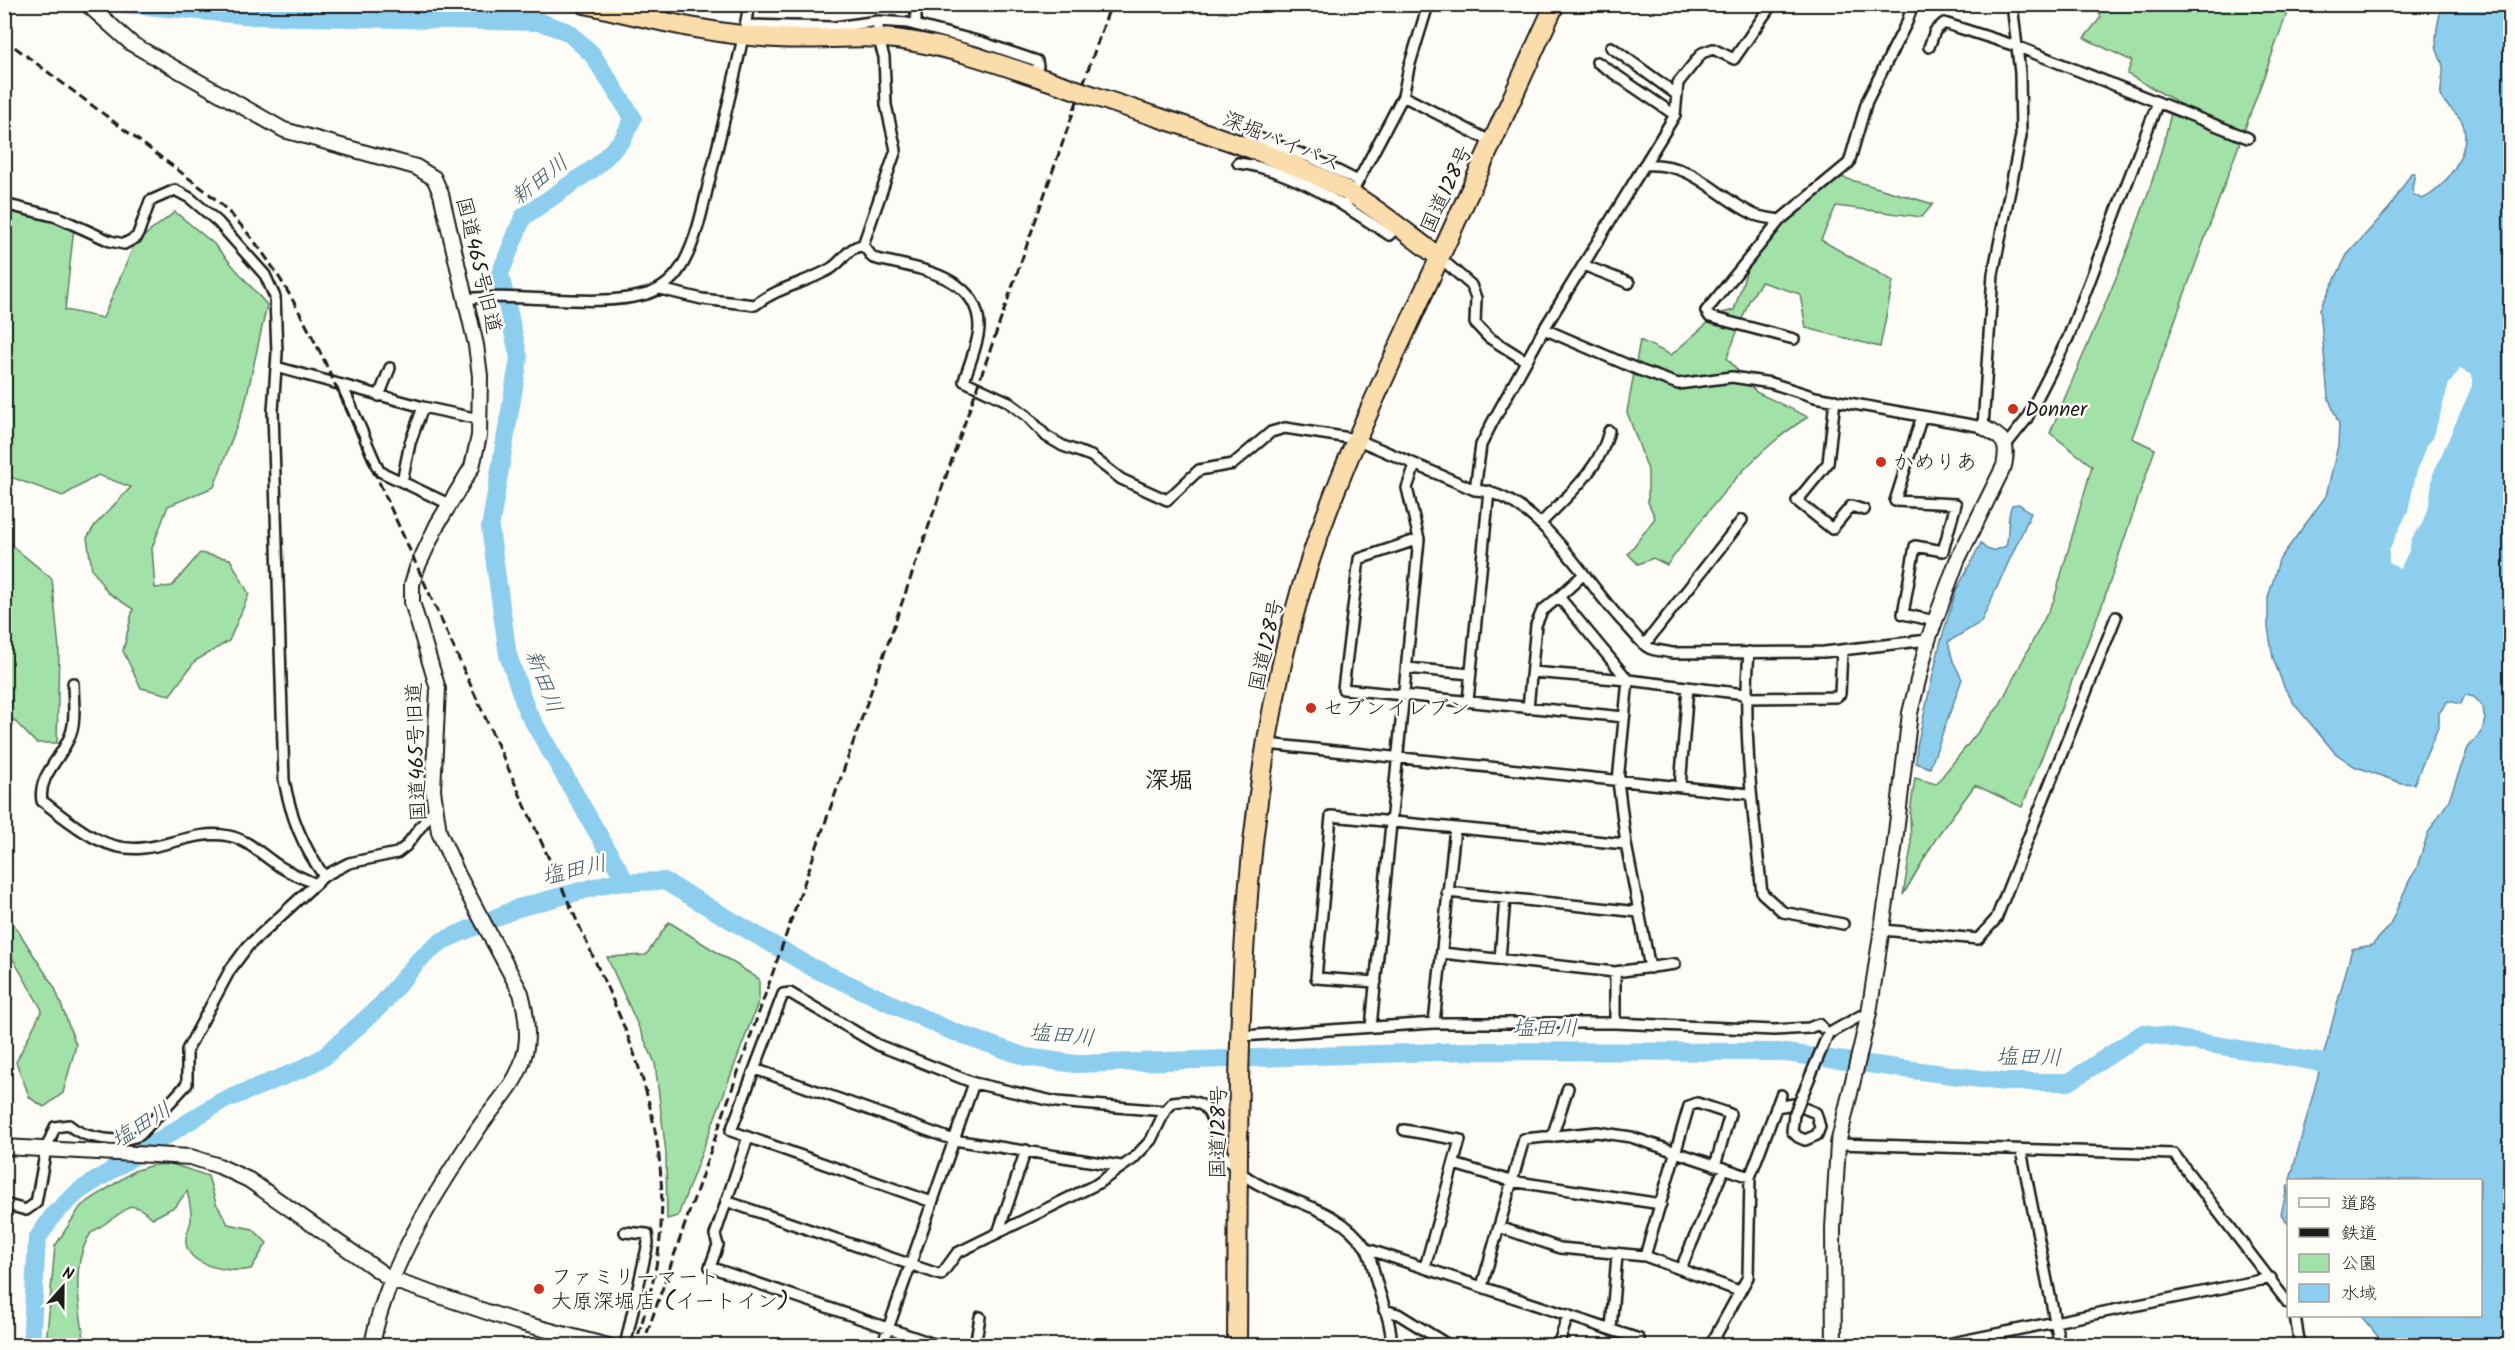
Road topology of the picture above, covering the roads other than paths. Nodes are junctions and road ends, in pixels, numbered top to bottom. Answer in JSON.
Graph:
{"nodes":[{"id":1,"x":585,"y":4,"type":"edge"},
{"id":2,"x":749,"y":4,"type":"edge"},
{"id":3,"x":916,"y":4,"type":"edge"},
{"id":4,"x":1555,"y":4,"type":"edge"},
{"id":5,"x":1772,"y":4,"type":"edge"},
{"id":6,"x":1913,"y":4,"type":"edge"},
{"id":7,"x":2012,"y":4,"type":"edge"},
{"id":8,"x":1428,"y":5,"type":"edge"},
{"id":9,"x":92,"y":10,"type":"edge"},
{"id":10,"x":916,"y":25,"type":"junction"},
{"id":11,"x":878,"y":29,"type":"junction"},
{"id":12,"x":746,"y":30,"type":"junction"},
{"id":13,"x":2016,"y":46,"type":"junction"},
{"id":14,"x":1611,"y":47,"type":"dead end"},
{"id":15,"x":1929,"y":47,"type":"dead end"},
{"id":16,"x":1597,"y":62,"type":"dead end"},
{"id":17,"x":1038,"y":66,"type":"dead end"},
{"id":18,"x":1676,"y":94,"type":"junction"},
{"id":19,"x":1403,"y":96,"type":"junction"},
{"id":20,"x":2158,"y":102,"type":"junction"},
{"id":21,"x":1675,"y":116,"type":"junction"},
{"id":22,"x":1248,"y":134,"type":"dead end"},
{"id":23,"x":2248,"y":138,"type":"dead end"},
{"id":24,"x":1492,"y":142,"type":"junction"},
{"id":25,"x":1238,"y":163,"type":"dead end"},
{"id":26,"x":1644,"y":165,"type":"junction"},
{"id":27,"x":1352,"y":194,"type":"junction"},
{"id":28,"x":4,"y":204,"type":"edge"},
{"id":29,"x":1780,"y":220,"type":"junction"},
{"id":30,"x":863,"y":245,"type":"junction"},
{"id":31,"x":1439,"y":258,"type":"junction"},
{"id":32,"x":1582,"y":265,"type":"junction"},
{"id":33,"x":1629,"y":283,"type":"dead end"},
{"id":34,"x":660,"y":289,"type":"junction"},
{"id":35,"x":464,"y":299,"type":"junction"},
{"id":36,"x":1544,"y":329,"type":"junction"},
{"id":37,"x":1794,"y":339,"type":"dead end"},
{"id":38,"x":1526,"y":361,"type":"junction"},
{"id":39,"x":276,"y":367,"type":"junction"},
{"id":40,"x":390,"y":368,"type":"dead end"},
{"id":41,"x":342,"y":385,"type":"junction"},
{"id":42,"x":379,"y":396,"type":"junction"},
{"id":43,"x":1834,"y":400,"type":"junction"},
{"id":44,"x":423,"y":407,"type":"junction"},
{"id":45,"x":1922,"y":416,"type":"junction"},
{"id":46,"x":479,"y":420,"type":"junction"},
{"id":47,"x":1983,"y":427,"type":"junction"},
{"id":48,"x":1609,"y":431,"type":"dead end"},
{"id":49,"x":1356,"y":439,"type":"junction"},
{"id":50,"x":2006,"y":445,"type":"junction"},
{"id":51,"x":1415,"y":465,"type":"junction"},
{"id":52,"x":402,"y":482,"type":"junction"},
{"id":53,"x":1475,"y":490,"type":"junction"},
{"id":54,"x":1489,"y":491,"type":"junction"},
{"id":55,"x":449,"y":504,"type":"junction"},
{"id":56,"x":1864,"y":510,"type":"dead end"},
{"id":57,"x":1742,"y":520,"type":"dead end"},
{"id":58,"x":1540,"y":524,"type":"junction"},
{"id":59,"x":1419,"y":539,"type":"junction"},
{"id":60,"x":1584,"y":574,"type":"junction"},
{"id":61,"x":1559,"y":597,"type":"junction"},
{"id":62,"x":2116,"y":616,"type":"dead end"},
{"id":63,"x":1935,"y":621,"type":"junction"},
{"id":64,"x":1928,"y":640,"type":"junction"},
{"id":65,"x":1645,"y":644,"type":"junction"},
{"id":66,"x":1842,"y":651,"type":"junction"},
{"id":67,"x":1749,"y":652,"type":"junction"},
{"id":68,"x":1407,"y":668,"type":"junction"},
{"id":69,"x":1532,"y":672,"type":"junction"},
{"id":70,"x":1470,"y":674,"type":"junction"},
{"id":71,"x":1628,"y":680,"type":"junction"},
{"id":72,"x":73,"y":683,"type":"dead end"},
{"id":73,"x":1688,"y":687,"type":"junction"},
{"id":74,"x":1404,"y":696,"type":"junction"},
{"id":75,"x":1745,"y":696,"type":"junction"},
{"id":76,"x":1468,"y":701,"type":"junction"},
{"id":77,"x":1528,"y":708,"type":"junction"},
{"id":78,"x":1624,"y":717,"type":"junction"},
{"id":79,"x":1267,"y":744,"type":"junction"},
{"id":80,"x":1400,"y":758,"type":"junction"},
{"id":81,"x":1618,"y":781,"type":"junction"},
{"id":82,"x":1680,"y":787,"type":"junction"},
{"id":83,"x":1749,"y":794,"type":"junction"},
{"id":84,"x":434,"y":809,"type":"junction"},
{"id":85,"x":1392,"y":823,"type":"junction"},
{"id":86,"x":1455,"y":828,"type":"junction"},
{"id":87,"x":1626,"y":844,"type":"junction"},
{"id":88,"x":324,"y":876,"type":"junction"},
{"id":89,"x":313,"y":883,"type":"junction"},
{"id":90,"x":1447,"y":892,"type":"junction"},
{"id":91,"x":1505,"y":898,"type":"junction"},
{"id":92,"x":1639,"y":912,"type":"junction"},
{"id":93,"x":1843,"y":924,"type":"dead end"},
{"id":94,"x":1883,"y":930,"type":"junction"},
{"id":95,"x":1442,"y":953,"type":"junction"},
{"id":96,"x":1500,"y":959,"type":"junction"},
{"id":97,"x":1675,"y":964,"type":"dead end"},
{"id":98,"x":1650,"y":968,"type":"junction"},
{"id":99,"x":1615,"y":972,"type":"junction"},
{"id":100,"x":1376,"y":982,"type":"junction"},
{"id":101,"x":1864,"y":1015,"type":"junction"},
{"id":102,"x":1434,"y":1023,"type":"junction"},
{"id":103,"x":1615,"y":1023,"type":"junction"},
{"id":104,"x":1371,"y":1027,"type":"junction"},
{"id":105,"x":1828,"y":1034,"type":"junction"},
{"id":106,"x":1242,"y":1036,"type":"junction"},
{"id":107,"x":755,"y":1069,"type":"junction"},
{"id":108,"x":974,"y":1083,"type":"junction"},
{"id":109,"x":1568,"y":1088,"type":"dead end"},
{"id":110,"x":1781,"y":1095,"type":"dead end"},
{"id":111,"x":1776,"y":1107,"type":"junction"},
{"id":112,"x":1165,"y":1112,"type":"junction"},
{"id":113,"x":1404,"y":1130,"type":"dead end"},
{"id":114,"x":748,"y":1137,"type":"junction"},
{"id":115,"x":1552,"y":1137,"type":"junction"},
{"id":116,"x":954,"y":1140,"type":"junction"},
{"id":117,"x":1838,"y":1144,"type":"junction"},
{"id":118,"x":4,"y":1147,"type":"edge"},
{"id":119,"x":46,"y":1149,"type":"junction"},
{"id":120,"x":1026,"y":1150,"type":"junction"},
{"id":121,"x":2021,"y":1150,"type":"junction"},
{"id":122,"x":1676,"y":1153,"type":"junction"},
{"id":123,"x":1454,"y":1164,"type":"junction"},
{"id":124,"x":1121,"y":1166,"type":"junction"},
{"id":125,"x":1720,"y":1168,"type":"junction"},
{"id":126,"x":1240,"y":1172,"type":"junction"},
{"id":127,"x":1750,"y":1177,"type":"junction"},
{"id":128,"x":1512,"y":1180,"type":"junction"},
{"id":129,"x":726,"y":1201,"type":"junction"},
{"id":130,"x":932,"y":1202,"type":"junction"},
{"id":131,"x":4,"y":1204,"type":"edge"},
{"id":132,"x":1661,"y":1204,"type":"junction"},
{"id":133,"x":1499,"y":1227,"type":"junction"},
{"id":134,"x":625,"y":1232,"type":"dead end"},
{"id":135,"x":998,"y":1233,"type":"junction"},
{"id":136,"x":1367,"y":1249,"type":"junction"},
{"id":137,"x":1617,"y":1255,"type":"junction"},
{"id":138,"x":1645,"y":1256,"type":"junction"},
{"id":139,"x":910,"y":1264,"type":"junction"},
{"id":140,"x":1425,"y":1267,"type":"junction"},
{"id":141,"x":1680,"y":1268,"type":"junction"},
{"id":142,"x":2271,"y":1278,"type":"junction"},
{"id":143,"x":392,"y":1280,"type":"junction"},
{"id":144,"x":1482,"y":1286,"type":"junction"},
{"id":145,"x":1739,"y":1292,"type":"junction"},
{"id":146,"x":2287,"y":1300,"type":"edge"},
{"id":147,"x":1384,"y":1310,"type":"junction"},
{"id":148,"x":1568,"y":1315,"type":"junction"},
{"id":149,"x":980,"y":1317,"type":"dead end"},
{"id":150,"x":2295,"y":1317,"type":"edge"},
{"id":151,"x":2056,"y":1322,"type":"junction"},
{"id":152,"x":888,"y":1329,"type":"junction"},
{"id":153,"x":1611,"y":1329,"type":"junction"},
{"id":154,"x":1639,"y":1339,"type":"dead end"},
{"id":155,"x":579,"y":1342,"type":"edge"},
{"id":156,"x":372,"y":1346,"type":"edge"},
{"id":157,"x":608,"y":1346,"type":"edge"},
{"id":158,"x":625,"y":1346,"type":"edge"},
{"id":159,"x":882,"y":1346,"type":"edge"},
{"id":160,"x":940,"y":1346,"type":"edge"},
{"id":161,"x":975,"y":1346,"type":"edge"},
{"id":162,"x":1238,"y":1346,"type":"edge"},
{"id":163,"x":1391,"y":1346,"type":"edge"},
{"id":164,"x":1450,"y":1346,"type":"edge"},
{"id":165,"x":1558,"y":1346,"type":"edge"},
{"id":166,"x":1710,"y":1346,"type":"edge"},
{"id":167,"x":1834,"y":1346,"type":"edge"},
{"id":168,"x":1937,"y":1346,"type":"edge"},
{"id":169,"x":2060,"y":1346,"type":"edge"},
{"id":170,"x":2300,"y":1346,"type":"edge"}],
"edges":[{"from":1,"to":12,"type":"highway"},
{"from":2,"to":12,"type":"street"},
{"from":3,"to":10,"type":"street"},
{"from":4,"to":24,"type":"highway","name":"国道128号"},
{"from":5,"to":18,"type":"street"},
{"from":6,"to":29,"type":"street"},
{"from":7,"to":13,"type":"street"},
{"from":8,"to":19,"type":"street"},
{"from":9,"to":35,"type":"street","name":"国道465号旧道"},
{"from":10,"to":11,"type":"street"},
{"from":10,"to":17,"type":"street"},
{"from":11,"to":12,"type":"highway"},
{"from":11,"to":27,"type":"highway","name":"深堀バイパス","bridge":true},
{"from":11,"to":30,"type":"street"},
{"from":12,"to":34,"type":"street"},
{"from":13,"to":15,"type":"street"},
{"from":13,"to":20,"type":"street"},
{"from":13,"to":47,"type":"street"},
{"from":14,"to":18,"type":"street"},
{"from":16,"to":21,"type":"street"},
{"from":18,"to":21,"type":"street"},
{"from":19,"to":24,"type":"street"},
{"from":19,"to":27,"type":"street"},
{"from":20,"to":23,"type":"street"},
{"from":20,"to":50,"type":"street"},
{"from":21,"to":26,"type":"street"},
{"from":22,"to":27,"type":"street"},
{"from":24,"to":31,"type":"highway","name":"国道128号"},
{"from":25,"to":27,"type":"street"},
{"from":26,"to":29,"type":"street"},
{"from":26,"to":32,"type":"street"},
{"from":27,"to":31,"type":"highway","name":"深堀バイパス"},
{"from":28,"to":39,"type":"street"},
{"from":29,"to":37,"type":"street"},
{"from":30,"to":34,"type":"street"},
{"from":30,"to":49,"type":"street"},
{"from":31,"to":38,"type":"street"},
{"from":31,"to":49,"type":"highway","name":"国道128号"},
{"from":32,"to":33,"type":"street"},
{"from":32,"to":36,"type":"street"},
{"from":34,"to":35,"type":"street"},
{"from":35,"to":46,"type":"street","name":"国道465号旧道"},
{"from":36,"to":38,"type":"street"},
{"from":36,"to":43,"type":"street"},
{"from":38,"to":53,"type":"street"},
{"from":39,"to":41,"type":"street"},
{"from":39,"to":88,"type":"street"},
{"from":40,"to":42,"type":"street"},
{"from":41,"to":42,"type":"street"},
{"from":41,"to":52,"type":"street"},
{"from":42,"to":44,"type":"street"},
{"from":43,"to":45,"type":"street"},
{"from":43,"to":56,"type":"street"},
{"from":44,"to":46,"type":"street"},
{"from":44,"to":52,"type":"street"},
{"from":45,"to":47,"type":"street"},
{"from":45,"to":63,"type":"street"},
{"from":46,"to":55,"type":"street","name":"国道465号旧道"},
{"from":47,"to":50,"type":"street"},
{"from":48,"to":58,"type":"street"},
{"from":49,"to":51,"type":"street"},
{"from":49,"to":79,"type":"highway","name":"国道128号"},
{"from":50,"to":63,"type":"street"},
{"from":51,"to":53,"type":"street"},
{"from":51,"to":59,"type":"street"},
{"from":52,"to":55,"type":"street"},
{"from":53,"to":54,"type":"street"},
{"from":54,"to":58,"type":"street"},
{"from":54,"to":70,"type":"street"},
{"from":55,"to":84,"type":"street","name":"国道465号旧道"},
{"from":57,"to":65,"type":"street"},
{"from":58,"to":60,"type":"street"},
{"from":59,"to":68,"type":"street"},
{"from":59,"to":74,"type":"street"},
{"from":60,"to":61,"type":"street"},
{"from":60,"to":65,"type":"street"},
{"from":61,"to":69,"type":"street"},
{"from":61,"to":71,"type":"street"},
{"from":62,"to":94,"type":"street"},
{"from":63,"to":64,"type":"street"},
{"from":64,"to":66,"type":"street"},
{"from":64,"to":94,"type":"street"},
{"from":65,"to":67,"type":"street"},
{"from":66,"to":67,"type":"street"},
{"from":66,"to":75,"type":"street"},
{"from":67,"to":75,"type":"street"},
{"from":68,"to":70,"type":"street"},
{"from":68,"to":74,"type":"street"},
{"from":69,"to":71,"type":"street"},
{"from":69,"to":77,"type":"street"},
{"from":70,"to":76,"type":"street"},
{"from":71,"to":73,"type":"street"},
{"from":71,"to":78,"type":"street"},
{"from":72,"to":89,"type":"street"},
{"from":73,"to":75,"type":"street"},
{"from":73,"to":82,"type":"street"},
{"from":74,"to":76,"type":"street"},
{"from":74,"to":80,"type":"street"},
{"from":75,"to":83,"type":"street"},
{"from":76,"to":77,"type":"street"},
{"from":77,"to":78,"type":"street"},
{"from":78,"to":81,"type":"street"},
{"from":79,"to":80,"type":"street"},
{"from":79,"to":106,"type":"highway","name":"国道128号"},
{"from":80,"to":81,"type":"street"},
{"from":80,"to":85,"type":"street"},
{"from":81,"to":82,"type":"street"},
{"from":81,"to":87,"type":"street"},
{"from":82,"to":83,"type":"street"},
{"from":83,"to":93,"type":"street"},
{"from":84,"to":88,"type":"street"},
{"from":84,"to":143,"type":"street","name":"国道465号旧道"},
{"from":85,"to":86,"type":"street"},
{"from":85,"to":100,"type":"street"},
{"from":85,"to":100,"type":"street"},
{"from":86,"to":87,"type":"street"},
{"from":86,"to":90,"type":"street"},
{"from":87,"to":92,"type":"street"},
{"from":88,"to":89,"type":"street"},
{"from":89,"to":119,"type":"street"},
{"from":90,"to":91,"type":"street"},
{"from":90,"to":95,"type":"street"},
{"from":91,"to":92,"type":"street"},
{"from":91,"to":96,"type":"street"},
{"from":92,"to":98,"type":"street"},
{"from":94,"to":101,"type":"street"},
{"from":95,"to":96,"type":"street"},
{"from":95,"to":102,"type":"street"},
{"from":96,"to":99,"type":"street"},
{"from":97,"to":98,"type":"street"},
{"from":98,"to":99,"type":"street"},
{"from":99,"to":103,"type":"street"},
{"from":100,"to":104,"type":"street"},
{"from":101,"to":105,"type":"street"},
{"from":101,"to":117,"type":"street"},
{"from":102,"to":103,"type":"street"},
{"from":102,"to":104,"type":"street"},
{"from":103,"to":105,"type":"street"},
{"from":104,"to":106,"type":"street"},
{"from":105,"to":111,"type":"street","bridge":true},
{"from":106,"to":126,"type":"highway","name":"国道128号"},
{"from":107,"to":108,"type":"street"},
{"from":107,"to":114,"type":"street"},
{"from":107,"to":116,"type":"street"},
{"from":108,"to":112,"type":"street"},
{"from":108,"to":116,"type":"street"},
{"from":109,"to":115,"type":"street"},
{"from":110,"to":111,"type":"street"},
{"from":111,"to":127,"type":"street"},
{"from":112,"to":124,"type":"street"},
{"from":112,"to":126,"type":"street"},
{"from":113,"to":123,"type":"street"},
{"from":114,"to":129,"type":"street"},
{"from":114,"to":130,"type":"street"},
{"from":115,"to":122,"type":"street"},
{"from":115,"to":128,"type":"street"},
{"from":116,"to":120,"type":"street"},
{"from":116,"to":130,"type":"street"},
{"from":117,"to":121,"type":"street"},
{"from":117,"to":167,"type":"street"},
{"from":118,"to":119,"type":"street"},
{"from":119,"to":131,"type":"street"},
{"from":119,"to":143,"type":"street"},
{"from":120,"to":124,"type":"street"},
{"from":120,"to":135,"type":"street"},
{"from":121,"to":142,"type":"street"},
{"from":121,"to":151,"type":"street"},
{"from":122,"to":125,"type":"street"},
{"from":122,"to":125,"type":"street"},
{"from":122,"to":132,"type":"street"},
{"from":123,"to":128,"type":"street"},
{"from":123,"to":140,"type":"street"},
{"from":124,"to":135,"type":"street"},
{"from":125,"to":127,"type":"street"},
{"from":125,"to":141,"type":"street"},
{"from":126,"to":136,"type":"street"},
{"from":126,"to":162,"type":"highway","name":"国道128号"},
{"from":127,"to":145,"type":"street"},
{"from":128,"to":132,"type":"street"},
{"from":128,"to":133,"type":"street"},
{"from":129,"to":139,"type":"street"},
{"from":129,"to":152,"type":"street"},
{"from":130,"to":139,"type":"street"},
{"from":132,"to":138,"type":"street"},
{"from":133,"to":137,"type":"street"},
{"from":133,"to":144,"type":"street"},
{"from":134,"to":158,"type":"street"},
{"from":135,"to":139,"type":"street"},
{"from":136,"to":140,"type":"street"},
{"from":136,"to":147,"type":"street"},
{"from":137,"to":138,"type":"street"},
{"from":137,"to":153,"type":"street"},
{"from":138,"to":141,"type":"street"},
{"from":139,"to":152,"type":"street"},
{"from":140,"to":144,"type":"street"},
{"from":141,"to":145,"type":"street"},
{"from":142,"to":146,"type":"street"},
{"from":142,"to":151,"type":"street"},
{"from":143,"to":155,"type":"street"},
{"from":143,"to":156,"type":"street","name":"国道465号旧道"},
{"from":144,"to":148,"type":"street"},
{"from":145,"to":166,"type":"street"},
{"from":147,"to":163,"type":"street"},
{"from":147,"to":164,"type":"street"},
{"from":148,"to":153,"type":"street"},
{"from":148,"to":165,"type":"street"},
{"from":149,"to":161,"type":"street"},
{"from":150,"to":170,"type":"street"},
{"from":151,"to":168,"type":"street"},
{"from":151,"to":169,"type":"street"},
{"from":152,"to":159,"type":"street"},
{"from":152,"to":160,"type":"street"},
{"from":153,"to":154,"type":"street"},
{"from":155,"to":157,"type":"street"}]}
